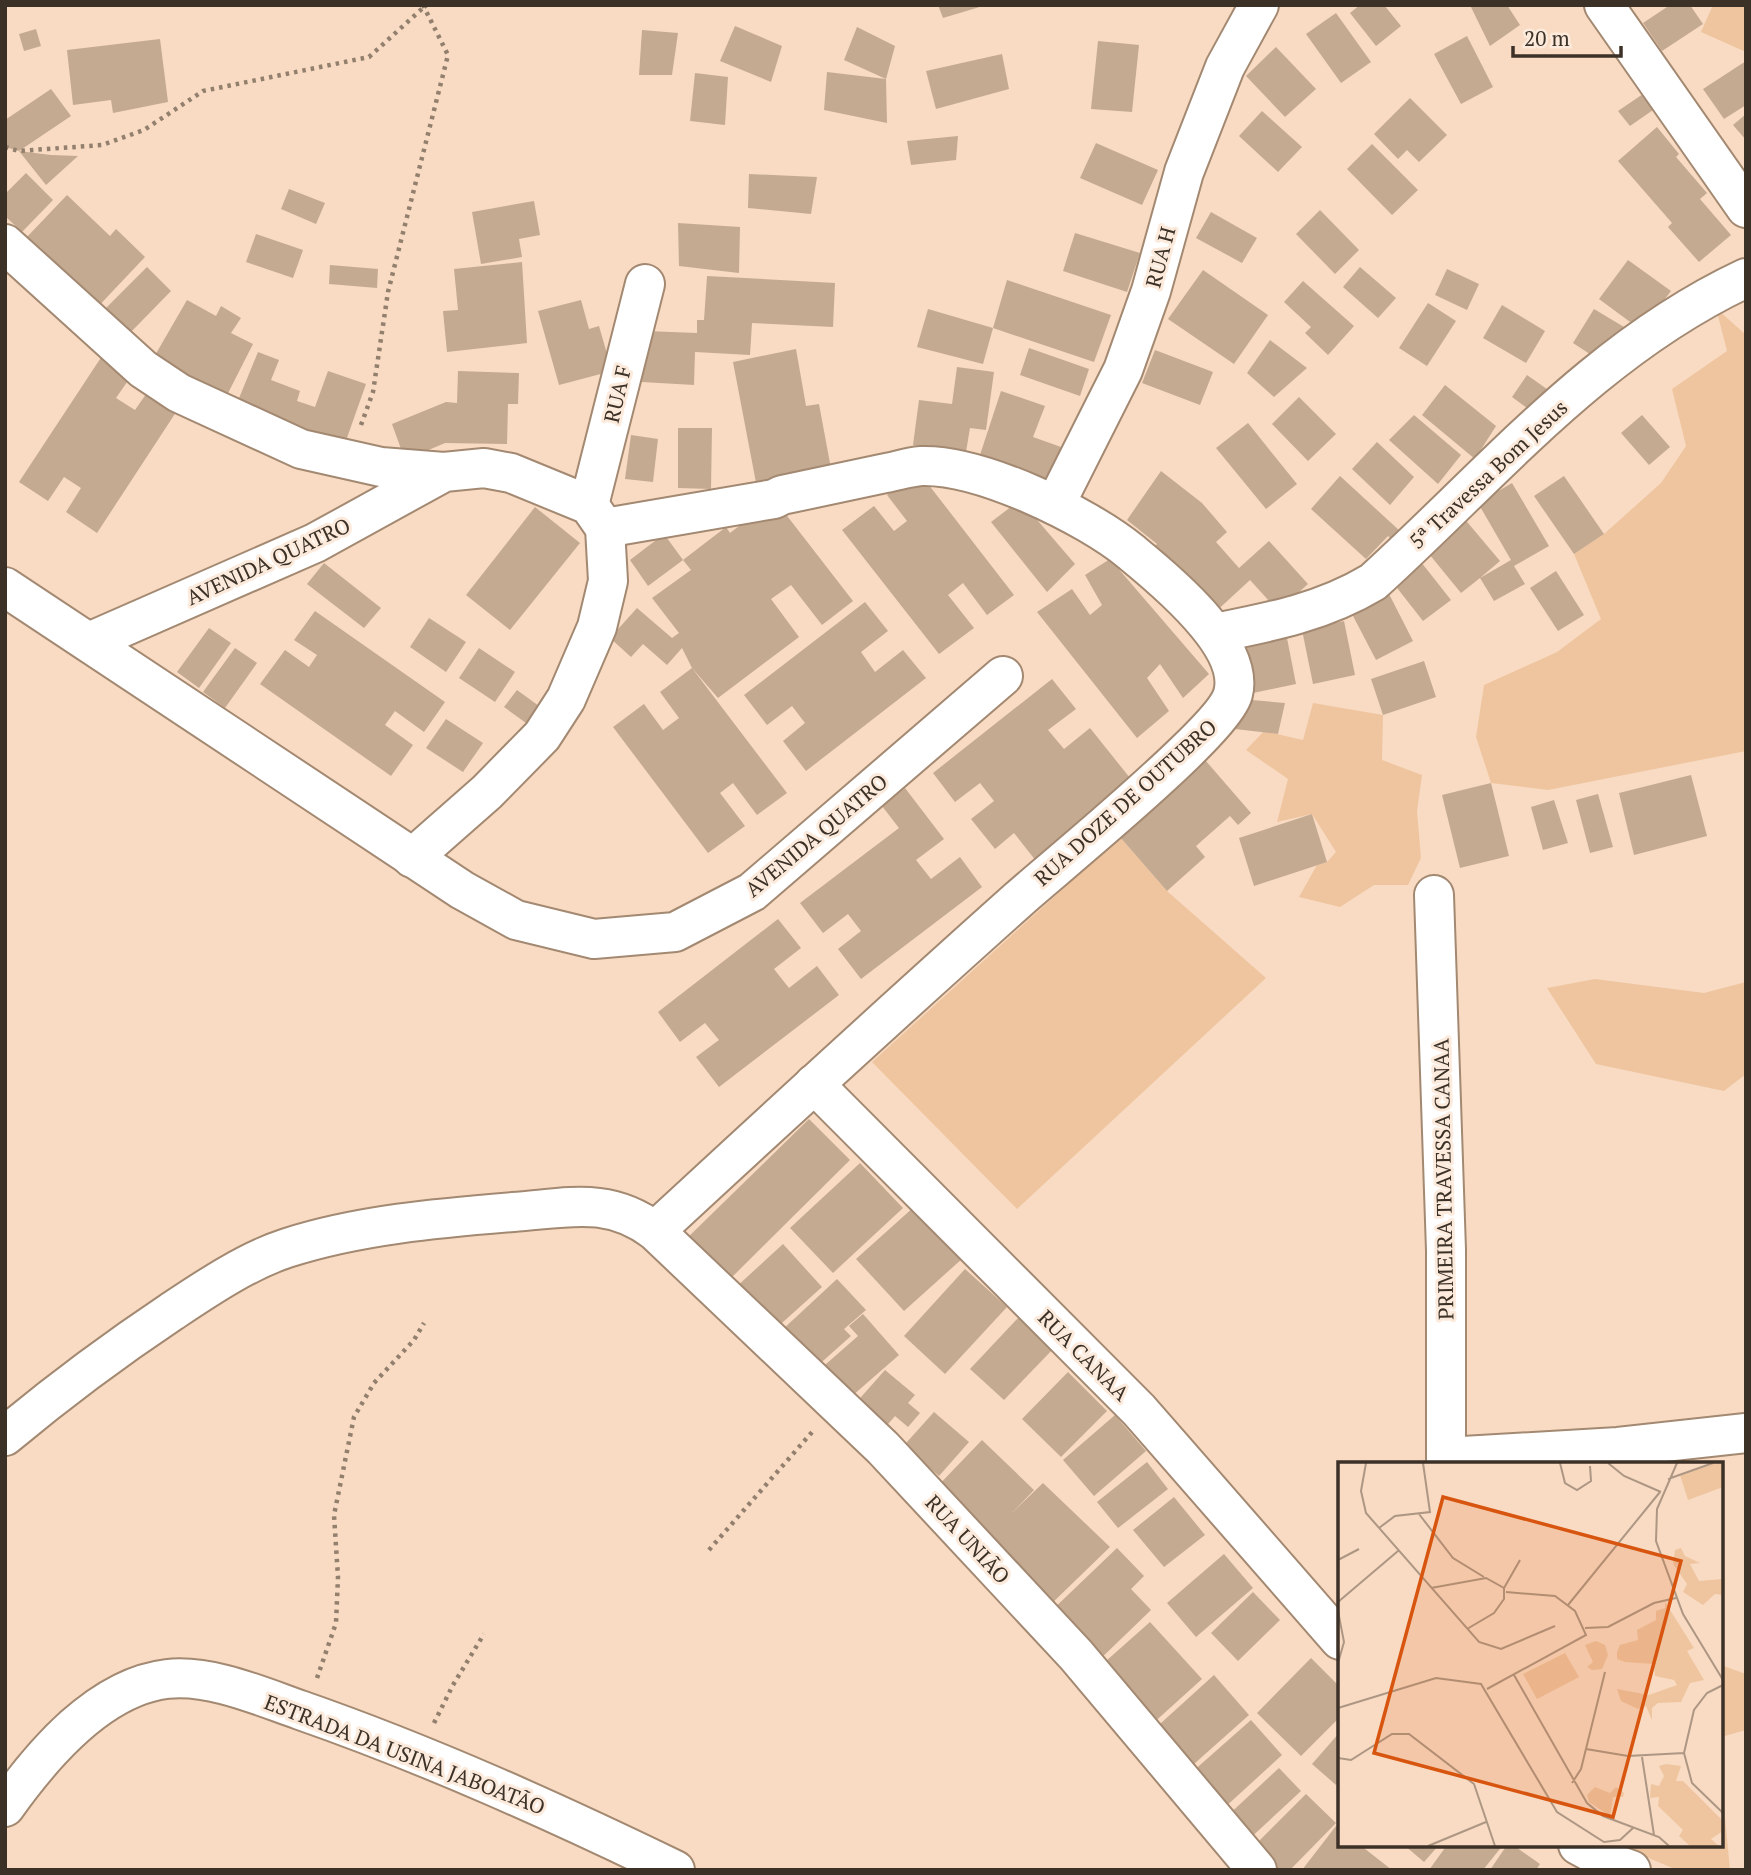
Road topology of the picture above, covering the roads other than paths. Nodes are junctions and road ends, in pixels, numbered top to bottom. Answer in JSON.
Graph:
{"nodes":[{"id":1,"x":1259,"y":5,"type":"edge"},
{"id":2,"x":1604,"y":5,"type":"edge"},
{"id":3,"x":1746,"y":208,"type":"edge"},
{"id":4,"x":5,"y":244,"type":"edge"},
{"id":5,"x":1746,"y":278,"type":"edge"},
{"id":6,"x":645,"y":284,"type":"dead end"},
{"id":7,"x":444,"y":472,"type":"junction"},
{"id":8,"x":1055,"y":505,"type":"junction"},
{"id":9,"x":597,"y":517,"type":"junction"},
{"id":10,"x":5,"y":587,"type":"edge"},
{"id":11,"x":1215,"y":634,"type":"junction"},
{"id":12,"x":89,"y":642,"type":"junction"},
{"id":13,"x":1003,"y":676,"type":"dead end"},
{"id":14,"x":412,"y":858,"type":"junction"},
{"id":15,"x":1434,"y":895,"type":"dead end"},
{"id":16,"x":814,"y":1084,"type":"junction"},
{"id":17,"x":655,"y":1231,"type":"junction"},
{"id":18,"x":1746,"y":1433,"type":"edge"},
{"id":19,"x":5,"y":1436,"type":"edge"},
{"id":20,"x":1446,"y":1460,"type":"edge"},
{"id":21,"x":1338,"y":1638,"type":"edge"},
{"id":22,"x":5,"y":1807,"type":"edge"},
{"id":23,"x":1582,"y":1847,"type":"edge"},
{"id":24,"x":675,"y":1870,"type":"edge"},
{"id":25,"x":1257,"y":1870,"type":"edge"},
{"id":26,"x":1631,"y":1870,"type":"edge"}],
"edges":[{"from":1,"to":8,"type":"street","name":"RUA H"},
{"from":2,"to":3,"type":"street"},
{"from":4,"to":7,"type":"street","name":"AVENIDA QUATRO"},
{"from":5,"to":11,"type":"street","name":"5ª Travessa Bom Jesus"},
{"from":6,"to":9,"type":"street","name":"RUA F"},
{"from":7,"to":9,"type":"street","name":"AVENIDA QUATRO"},
{"from":7,"to":12,"type":"street","name":"AVENIDA QUATRO"},
{"from":8,"to":9,"type":"street","name":"RUA DOZE DE OUTUBRO"},
{"from":8,"to":11,"type":"street","name":"RUA DOZE DE OUTUBRO"},
{"from":9,"to":14,"type":"street"},
{"from":10,"to":12,"type":"street","name":"AVENIDA QUATRO"},
{"from":11,"to":16,"type":"street","name":"RUA DOZE DE OUTUBRO"},
{"from":12,"to":14,"type":"street","name":"AVENIDA QUATRO"},
{"from":13,"to":14,"type":"street","name":"AVENIDA QUATRO"},
{"from":15,"to":20,"type":"street","name":"PRIMEIRA TRAVESSA CANAA"},
{"from":16,"to":17,"type":"street","name":"RUA DOZE DE OUTUBRO"},
{"from":16,"to":21,"type":"street","name":"RUA CANAA"},
{"from":17,"to":19,"type":"street","name":"RUA UNIÃO"},
{"from":17,"to":25,"type":"street","name":"RUA UNIÃO"},
{"from":18,"to":20,"type":"street"},
{"from":22,"to":24,"type":"street","name":"ESTRADA DA USINA JABOATÃO"},
{"from":23,"to":26,"type":"street"}]}
